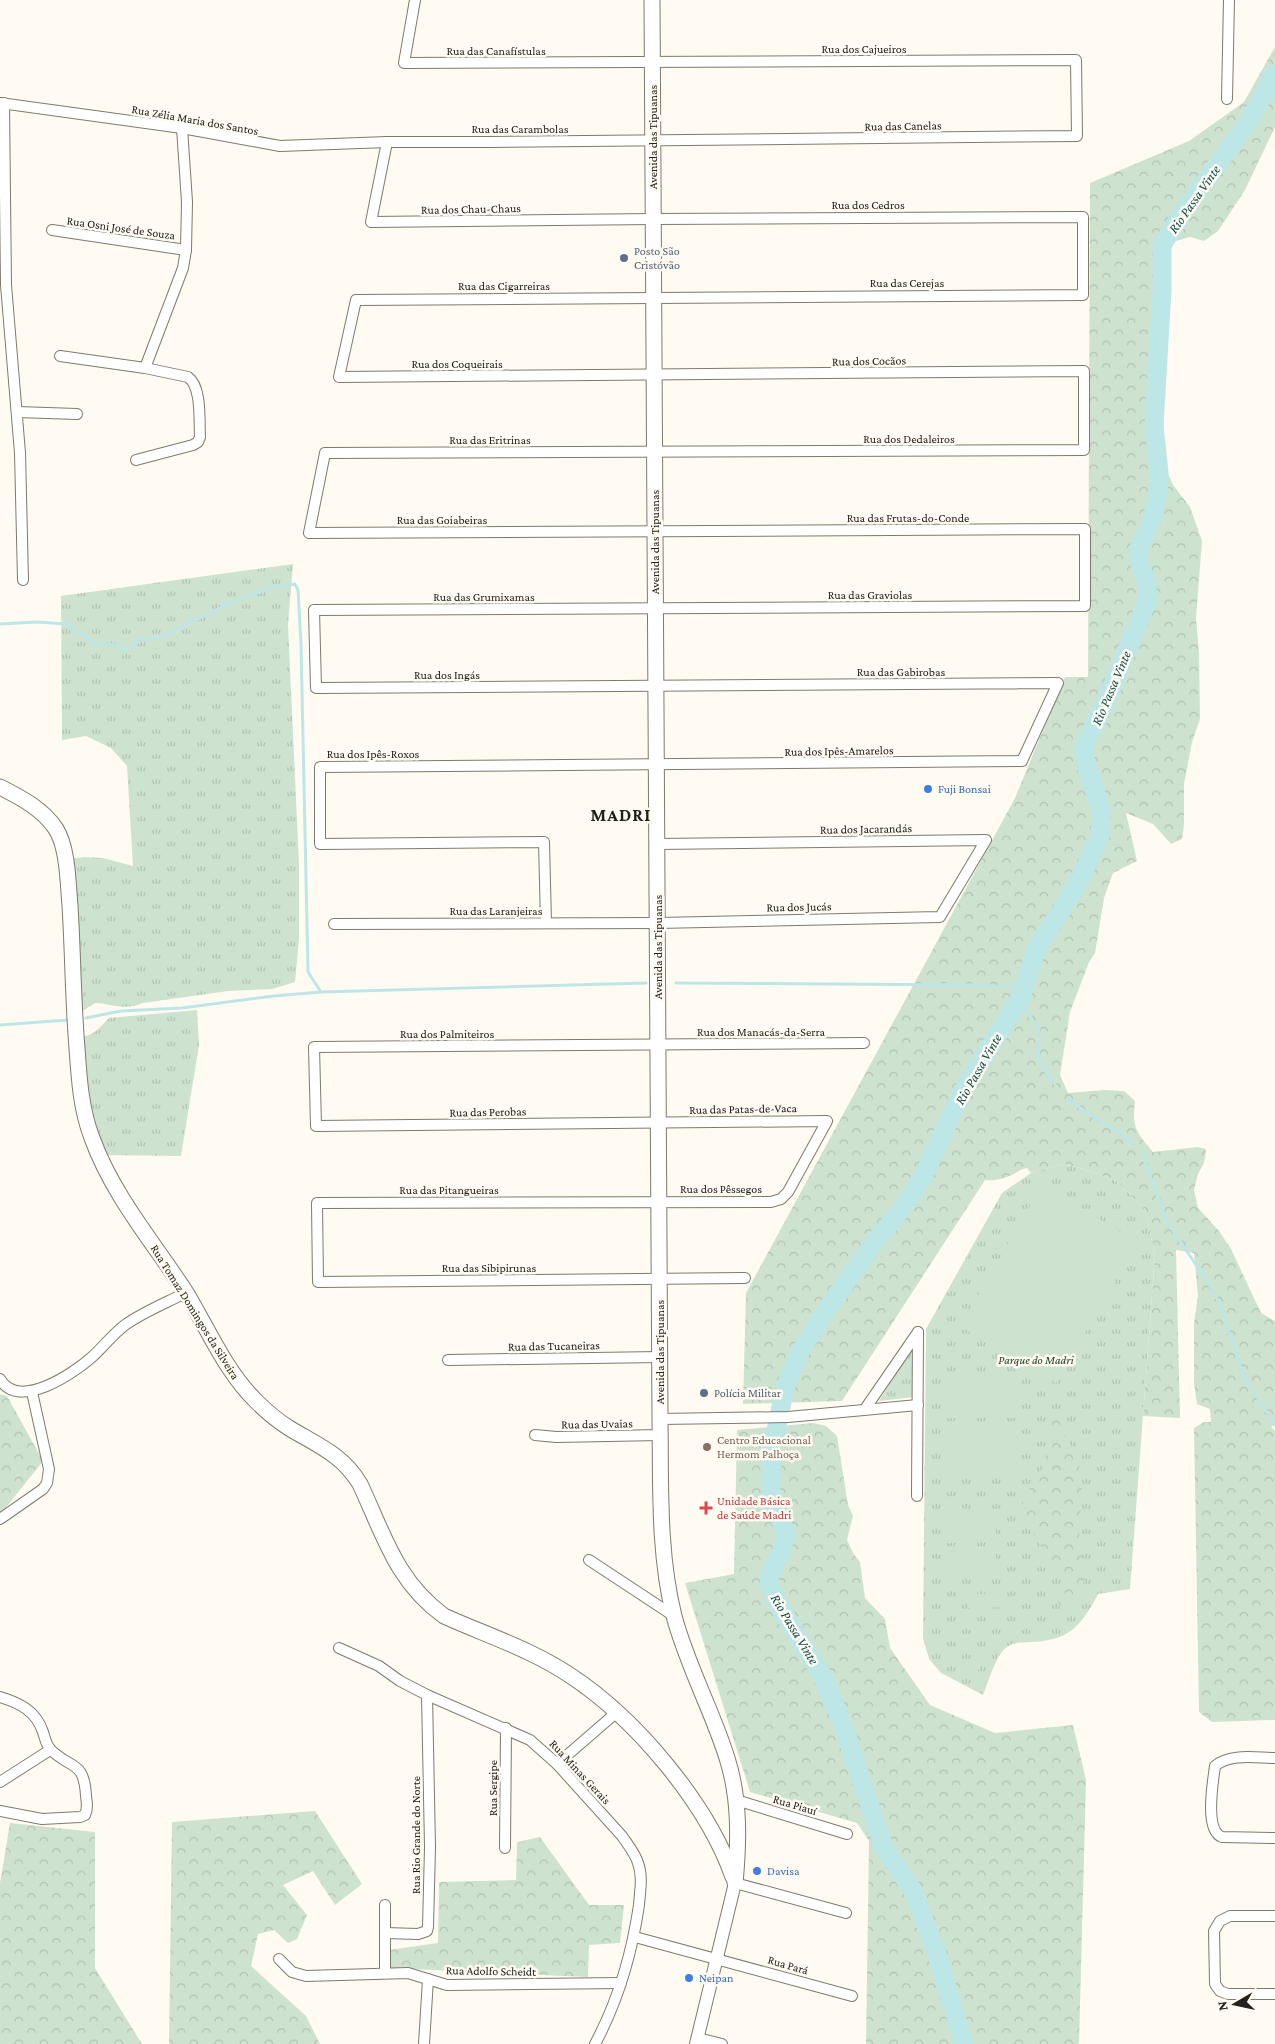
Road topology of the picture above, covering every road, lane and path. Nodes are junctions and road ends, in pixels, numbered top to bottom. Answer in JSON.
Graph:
{"nodes":[{"id":1,"x":415,"y":0,"type":"edge"},
{"id":2,"x":652,"y":0,"type":"edge"},
{"id":3,"x":1230,"y":0,"type":"edge"},
{"id":4,"x":1076,"y":60,"type":"joint"},
{"id":5,"x":652,"y":64,"type":"junction"},
{"id":6,"x":1227,"y":99,"type":"dead end"},
{"id":7,"x":2,"y":103,"type":"edge"},
{"id":8,"x":182,"y":128,"type":"junction"},
{"id":9,"x":653,"y":141,"type":"junction"},
{"id":10,"x":388,"y":142,"type":"junction"},
{"id":11,"x":1083,"y":217,"type":"joint"},
{"id":12,"x":653,"y":219,"type":"junction"},
{"id":13,"x":52,"y":230,"type":"dead end"},
{"id":14,"x":186,"y":250,"type":"junction"},
{"id":15,"x":654,"y":298,"type":"junction"},
{"id":16,"x":356,"y":300,"type":"joint"},
{"id":17,"x":60,"y":356,"type":"dead end"},
{"id":18,"x":145,"y":368,"type":"junction"},
{"id":19,"x":1084,"y":371,"type":"joint"},
{"id":20,"x":654,"y":376,"type":"junction"},
{"id":21,"x":17,"y":412,"type":"junction"},
{"id":22,"x":77,"y":414,"type":"dead end"},
{"id":23,"x":654,"y":452,"type":"junction"},
{"id":24,"x":325,"y":453,"type":"joint"},
{"id":25,"x":136,"y":460,"type":"dead end"},
{"id":26,"x":655,"y":532,"type":"junction"},
{"id":27,"x":23,"y":580,"type":"dead end"},
{"id":28,"x":1085,"y":606,"type":"joint"},
{"id":29,"x":655,"y":609,"type":"junction"},
{"id":30,"x":314,"y":610,"type":"joint"},
{"id":31,"x":657,"y":686,"type":"junction"},
{"id":32,"x":1022,"y":761,"type":"joint"},
{"id":33,"x":657,"y":765,"type":"junction"},
{"id":34,"x":0,"y":787,"type":"edge"},
{"id":35,"x":657,"y":844,"type":"junction"},
{"id":36,"x":940,"y":917,"type":"joint"},
{"id":37,"x":658,"y":922,"type":"junction"},
{"id":38,"x":546,"y":923,"type":"junction"},
{"id":39,"x":334,"y":924,"type":"dead end"},
{"id":40,"x":864,"y":1043,"type":"dead end"},
{"id":41,"x":658,"y":1045,"type":"junction"},
{"id":42,"x":827,"y":1121,"type":"joint"},
{"id":43,"x":659,"y":1123,"type":"junction"},
{"id":44,"x":316,"y":1126,"type":"joint"},
{"id":45,"x":660,"y":1201,"type":"junction"},
{"id":46,"x":745,"y":1278,"type":"dead end"},
{"id":47,"x":660,"y":1279,"type":"junction"},
{"id":48,"x":318,"y":1282,"type":"joint"},
{"id":49,"x":186,"y":1292,"type":"junction"},
{"id":50,"x":660,"y":1356,"type":"junction"},
{"id":51,"x":448,"y":1360,"type":"dead end"},
{"id":52,"x":0,"y":1379,"type":"edge"},
{"id":53,"x":32,"y":1392,"type":"junction"},
{"id":54,"x":918,"y":1404,"type":"junction"},
{"id":55,"x":865,"y":1409,"type":"junction"},
{"id":56,"x":660,"y":1418,"type":"junction"},
{"id":57,"x":535,"y":1435,"type":"dead end"},
{"id":58,"x":660,"y":1435,"type":"junction"},
{"id":59,"x":917,"y":1496,"type":"dead end"},
{"id":60,"x":0,"y":1519,"type":"edge"},
{"id":61,"x":589,"y":1560,"type":"dead end"},
{"id":62,"x":674,"y":1616,"type":"junction"},
{"id":63,"x":339,"y":1648,"type":"dead end"},
{"id":64,"x":427,"y":1695,"type":"junction"},
{"id":65,"x":0,"y":1697,"type":"edge"},
{"id":66,"x":617,"y":1712,"type":"junction"},
{"id":67,"x":506,"y":1728,"type":"junction"},
{"id":68,"x":50,"y":1750,"type":"junction"},
{"id":69,"x":1275,"y":1758,"type":"edge"},
{"id":70,"x":557,"y":1764,"type":"junction"},
{"id":71,"x":0,"y":1782,"type":"edge"},
{"id":72,"x":736,"y":1800,"type":"junction"},
{"id":73,"x":0,"y":1811,"type":"edge"},
{"id":74,"x":847,"y":1834,"type":"dead end"},
{"id":75,"x":1275,"y":1838,"type":"edge"},
{"id":76,"x":505,"y":1848,"type":"dead end"},
{"id":77,"x":735,"y":1883,"type":"junction"},
{"id":78,"x":385,"y":1905,"type":"dead end"},
{"id":79,"x":846,"y":1913,"type":"dead end"},
{"id":80,"x":1275,"y":1916,"type":"edge"},
{"id":81,"x":385,"y":1933,"type":"junction"},
{"id":82,"x":634,"y":1937,"type":"junction"},
{"id":83,"x":718,"y":1958,"type":"junction"},
{"id":84,"x":279,"y":1959,"type":"dead end"},
{"id":85,"x":385,"y":1972,"type":"junction"},
{"id":86,"x":428,"y":1979,"type":"junction"},
{"id":87,"x":621,"y":1984,"type":"junction"},
{"id":88,"x":1275,"y":1994,"type":"edge"},
{"id":89,"x":852,"y":1996,"type":"dead end"},
{"id":90,"x":697,"y":2041,"type":"edge"},
{"id":91,"x":424,"y":2044,"type":"edge"},
{"id":92,"x":595,"y":2044,"type":"edge"},
{"id":93,"x":722,"y":2044,"type":"edge"}],
"edges":[{"from":1,"to":5,"type":"street","name":"Rua das Canafístulas"},
{"from":2,"to":5,"type":"main road","name":"Avenida das Tipuanas"},
{"from":3,"to":6,"type":"street"},
{"from":4,"to":5,"type":"street","name":"Rua dos Cajueiros"},
{"from":4,"to":9,"type":"street","name":"Rua das Canelas"},
{"from":5,"to":9,"type":"main road","name":"Avenida das Tipuanas"},
{"from":7,"to":8,"type":"street","name":"Rua Zélia Maria dos Santos"},
{"from":7,"to":21,"type":"street"},
{"from":8,"to":10,"type":"street","name":"Rua Zélia Maria dos Santos"},
{"from":8,"to":14,"type":"street"},
{"from":9,"to":10,"type":"street","name":"Rua das Carambolas"},
{"from":9,"to":12,"type":"main road","name":"Avenida das Tipuanas"},
{"from":10,"to":12,"type":"street","name":"Rua dos Chau-Chaus"},
{"from":11,"to":12,"type":"street","name":"Rua dos Cedros"},
{"from":11,"to":15,"type":"street","name":"Rua das Cerejas"},
{"from":12,"to":15,"type":"main road","name":"Avenida das Tipuanas"},
{"from":13,"to":14,"type":"street","name":"Rua Osni José de Souza"},
{"from":14,"to":18,"type":"street"},
{"from":15,"to":16,"type":"street","name":"Rua das Cigarreiras"},
{"from":15,"to":20,"type":"main road","name":"Avenida das Tipuanas"},
{"from":16,"to":20,"type":"street","name":"Rua dos Coqueirais"},
{"from":17,"to":18,"type":"street"},
{"from":18,"to":25,"type":"street"},
{"from":19,"to":20,"type":"street","name":"Rua dos Cocãos"},
{"from":19,"to":23,"type":"street","name":"Rua dos Dedaleiros"},
{"from":20,"to":23,"type":"main road","name":"Avenida das Tipuanas"},
{"from":21,"to":22,"type":"street"},
{"from":21,"to":27,"type":"street"},
{"from":23,"to":24,"type":"street","name":"Rua das Eritrinas"},
{"from":23,"to":26,"type":"main road","name":"Avenida das Tipuanas"},
{"from":24,"to":26,"type":"street","name":"Rua das Goiabeiras"},
{"from":26,"to":28,"type":"street","name":"Rua das Frutas-do-Conde"},
{"from":26,"to":29,"type":"main road","name":"Avenida das Tipuanas"},
{"from":28,"to":29,"type":"street","name":"Rua das Graviolas"},
{"from":29,"to":30,"type":"street","name":"Rua das Grumixamas"},
{"from":29,"to":31,"type":"main road","name":"Avenida das Tipuanas"},
{"from":30,"to":31,"type":"street","name":"Rua dos Ingás"},
{"from":31,"to":32,"type":"street","name":"Rua das Gabirobas"},
{"from":31,"to":33,"type":"main road","name":"Avenida das Tipuanas"},
{"from":32,"to":33,"type":"street","name":"Rua dos Ipês-Amarelos"},
{"from":33,"to":35,"type":"main road","name":"Avenida das Tipuanas"},
{"from":33,"to":38,"type":"street","name":"Rua dos Ipês-Roxos"},
{"from":34,"to":49,"type":"main road","name":"Rua Tomaz Domingos da Silveira"},
{"from":35,"to":36,"type":"street","name":"Rua dos Jacarandás"},
{"from":35,"to":37,"type":"main road","name":"Avenida das Tipuanas"},
{"from":36,"to":37,"type":"street","name":"Rua dos Jucás"},
{"from":37,"to":38,"type":"street","name":"Rua das Laranjeiras"},
{"from":37,"to":41,"type":"main road","name":"Avenida das Tipuanas"},
{"from":38,"to":39,"type":"street","name":"Rua das Laranjeiras"},
{"from":40,"to":41,"type":"street","name":"Rua dos Manacás-da-Serra"},
{"from":41,"to":43,"type":"main road","name":"Avenida das Tipuanas"},
{"from":41,"to":44,"type":"street","name":"Rua dos Palmiteiros"},
{"from":42,"to":43,"type":"street","name":"Rua das Patas-de-Vaca"},
{"from":42,"to":45,"type":"street","name":"Rua dos Pêssegos"},
{"from":43,"to":44,"type":"street","name":"Rua das Perobas"},
{"from":43,"to":45,"type":"main road","name":"Avenida das Tipuanas"},
{"from":45,"to":47,"type":"main road","name":"Avenida das Tipuanas"},
{"from":45,"to":48,"type":"street","name":"Rua das Pitangueiras"},
{"from":46,"to":47,"type":"street","name":"Rua das Sibipirunas"},
{"from":47,"to":48,"type":"street","name":"Rua das Sibipirunas"},
{"from":47,"to":50,"type":"main road","name":"Avenida das Tipuanas"},
{"from":49,"to":53,"type":"street"},
{"from":49,"to":66,"type":"main road","name":"Rua Tomaz Domingos da Silveira"},
{"from":50,"to":51,"type":"street","name":"Rua das Tucaneiras"},
{"from":50,"to":56,"type":"main road","name":"Avenida das Tipuanas"},
{"from":52,"to":53,"type":"street"},
{"from":53,"to":60,"type":"street"},
{"from":54,"to":55,"type":"street"},
{"from":54,"to":55,"type":"street"},
{"from":54,"to":59,"type":"street"},
{"from":55,"to":56,"type":"street"},
{"from":56,"to":58,"type":"main road","name":"Avenida das Tipuanas"},
{"from":57,"to":58,"type":"street","name":"Rua das Uvaias"},
{"from":58,"to":62,"type":"main road","name":"Avenida das Tipuanas"},
{"from":61,"to":62,"type":"street"},
{"from":62,"to":72,"type":"main road","name":"Avenida das Tipuanas"},
{"from":63,"to":64,"type":"street","name":"Rua Minas Gerais"},
{"from":64,"to":67,"type":"street","name":"Rua Minas Gerais"},
{"from":64,"to":81,"type":"street","name":"Rua Rio Grande do Norte"},
{"from":65,"to":68,"type":"street"},
{"from":66,"to":70,"type":"street"},
{"from":66,"to":77,"type":"main road","name":"Rua Tomaz Domingos da Silveira"},
{"from":67,"to":70,"type":"street","name":"Rua Minas Gerais"},
{"from":67,"to":76,"type":"street","name":"Rua Sergipe"},
{"from":68,"to":71,"type":"street"},
{"from":68,"to":73,"type":"street"},
{"from":69,"to":75,"type":"street"},
{"from":70,"to":82,"type":"street","name":"Rua Minas Gerais"},
{"from":72,"to":74,"type":"street","name":"Rua Piauí"},
{"from":72,"to":77,"type":"main road","name":"Avenida das Tipuanas"},
{"from":77,"to":79,"type":"street"},
{"from":77,"to":83,"type":"street"},
{"from":78,"to":81,"type":"street"},
{"from":80,"to":88,"type":"street"},
{"from":81,"to":85,"type":"street"},
{"from":82,"to":83,"type":"street","name":"Rua Pará"},
{"from":82,"to":87,"type":"street","name":"Rua Minas Gerais"},
{"from":83,"to":89,"type":"street","name":"Rua Pará"},
{"from":83,"to":90,"type":"street"},
{"from":84,"to":85,"type":"street","name":"Rua Adolfo Scheidt"},
{"from":85,"to":86,"type":"street","name":"Rua Adolfo Scheidt"},
{"from":86,"to":87,"type":"street","name":"Rua Adolfo Scheidt"},
{"from":86,"to":91,"type":"street"},
{"from":87,"to":92,"type":"street","name":"Rua Minas Gerais"},
{"from":90,"to":93,"type":"street"}]}
